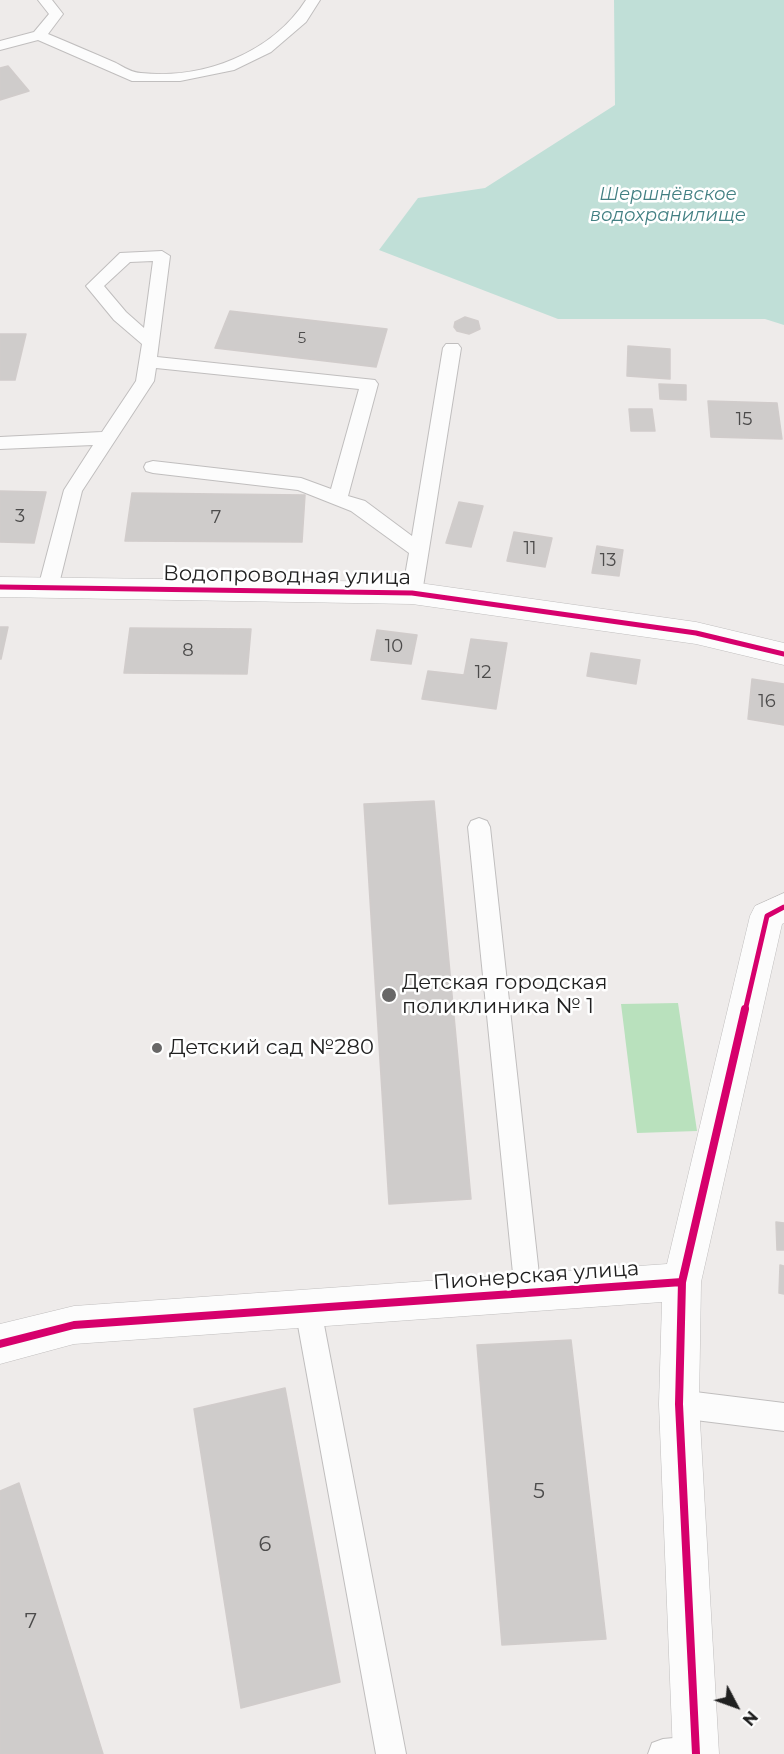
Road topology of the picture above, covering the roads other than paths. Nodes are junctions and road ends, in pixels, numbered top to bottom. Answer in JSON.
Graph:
{"nodes":[{"id":1,"x":45,"y":0,"type":"edge"},
{"id":2,"x":66,"y":0,"type":"edge"},
{"id":3,"x":313,"y":0,"type":"edge"},
{"id":4,"x":56,"y":14,"type":"junction"},
{"id":5,"x":39,"y":35,"type":"junction"},
{"id":6,"x":0,"y":46,"type":"edge"},
{"id":7,"x":150,"y":342,"type":"junction"},
{"id":8,"x":452,"y":348,"type":"dead end"},
{"id":9,"x":148,"y":362,"type":"junction"},
{"id":10,"x":107,"y":438,"type":"junction"},
{"id":11,"x":0,"y":443,"type":"edge"},
{"id":12,"x":153,"y":467,"type":"dead end"},
{"id":13,"x":338,"y":498,"type":"junction"},
{"id":14,"x":419,"y":551,"type":"junction"},
{"id":15,"x":0,"y":587,"type":"edge"},
{"id":16,"x":48,"y":588,"type":"junction"},
{"id":17,"x":412,"y":593,"type":"junction"},
{"id":18,"x":784,"y":654,"type":"edge"},
{"id":19,"x":479,"y":826,"type":"dead end"},
{"id":20,"x":784,"y":907,"type":"edge"},
{"id":21,"x":682,"y":1282,"type":"junction"},
{"id":22,"x":528,"y":1293,"type":"junction"},
{"id":23,"x":308,"y":1309,"type":"junction"},
{"id":24,"x":0,"y":1344,"type":"edge"},
{"id":25,"x":679,"y":1404,"type":"junction"},
{"id":26,"x":784,"y":1417,"type":"edge"},
{"id":27,"x":685,"y":1753,"type":"edge"},
{"id":28,"x":391,"y":1754,"type":"edge"}],
"edges":[{"from":1,"to":4,"type":"lane"},
{"from":2,"to":4,"type":"lane"},
{"from":3,"to":5,"type":"lane"},
{"from":4,"to":5,"type":"lane"},
{"from":5,"to":6,"type":"lane"},
{"from":7,"to":7,"type":"lane"},
{"from":7,"to":9,"type":"lane"},
{"from":8,"to":14,"type":"lane"},
{"from":9,"to":10,"type":"lane"},
{"from":9,"to":13,"type":"lane"},
{"from":10,"to":11,"type":"lane"},
{"from":10,"to":16,"type":"lane"},
{"from":12,"to":13,"type":"lane"},
{"from":13,"to":14,"type":"lane"},
{"from":14,"to":17,"type":"lane"},
{"from":15,"to":16,"type":"street","name":"Водопроводная улица"},
{"from":16,"to":17,"type":"street","name":"Водопроводная улица"},
{"from":17,"to":18,"type":"street","name":"Водопроводная улица"},
{"from":19,"to":22,"type":"lane"},
{"from":20,"to":21,"type":"street"},
{"from":21,"to":22,"type":"street","name":"Пионерская улица"},
{"from":21,"to":25,"type":"street"},
{"from":22,"to":23,"type":"street","name":"Пионерская улица"},
{"from":23,"to":24,"type":"street","name":"Пионерская улица"},
{"from":23,"to":28,"type":"lane"},
{"from":25,"to":26,"type":"lane"},
{"from":25,"to":27,"type":"street"}]}
